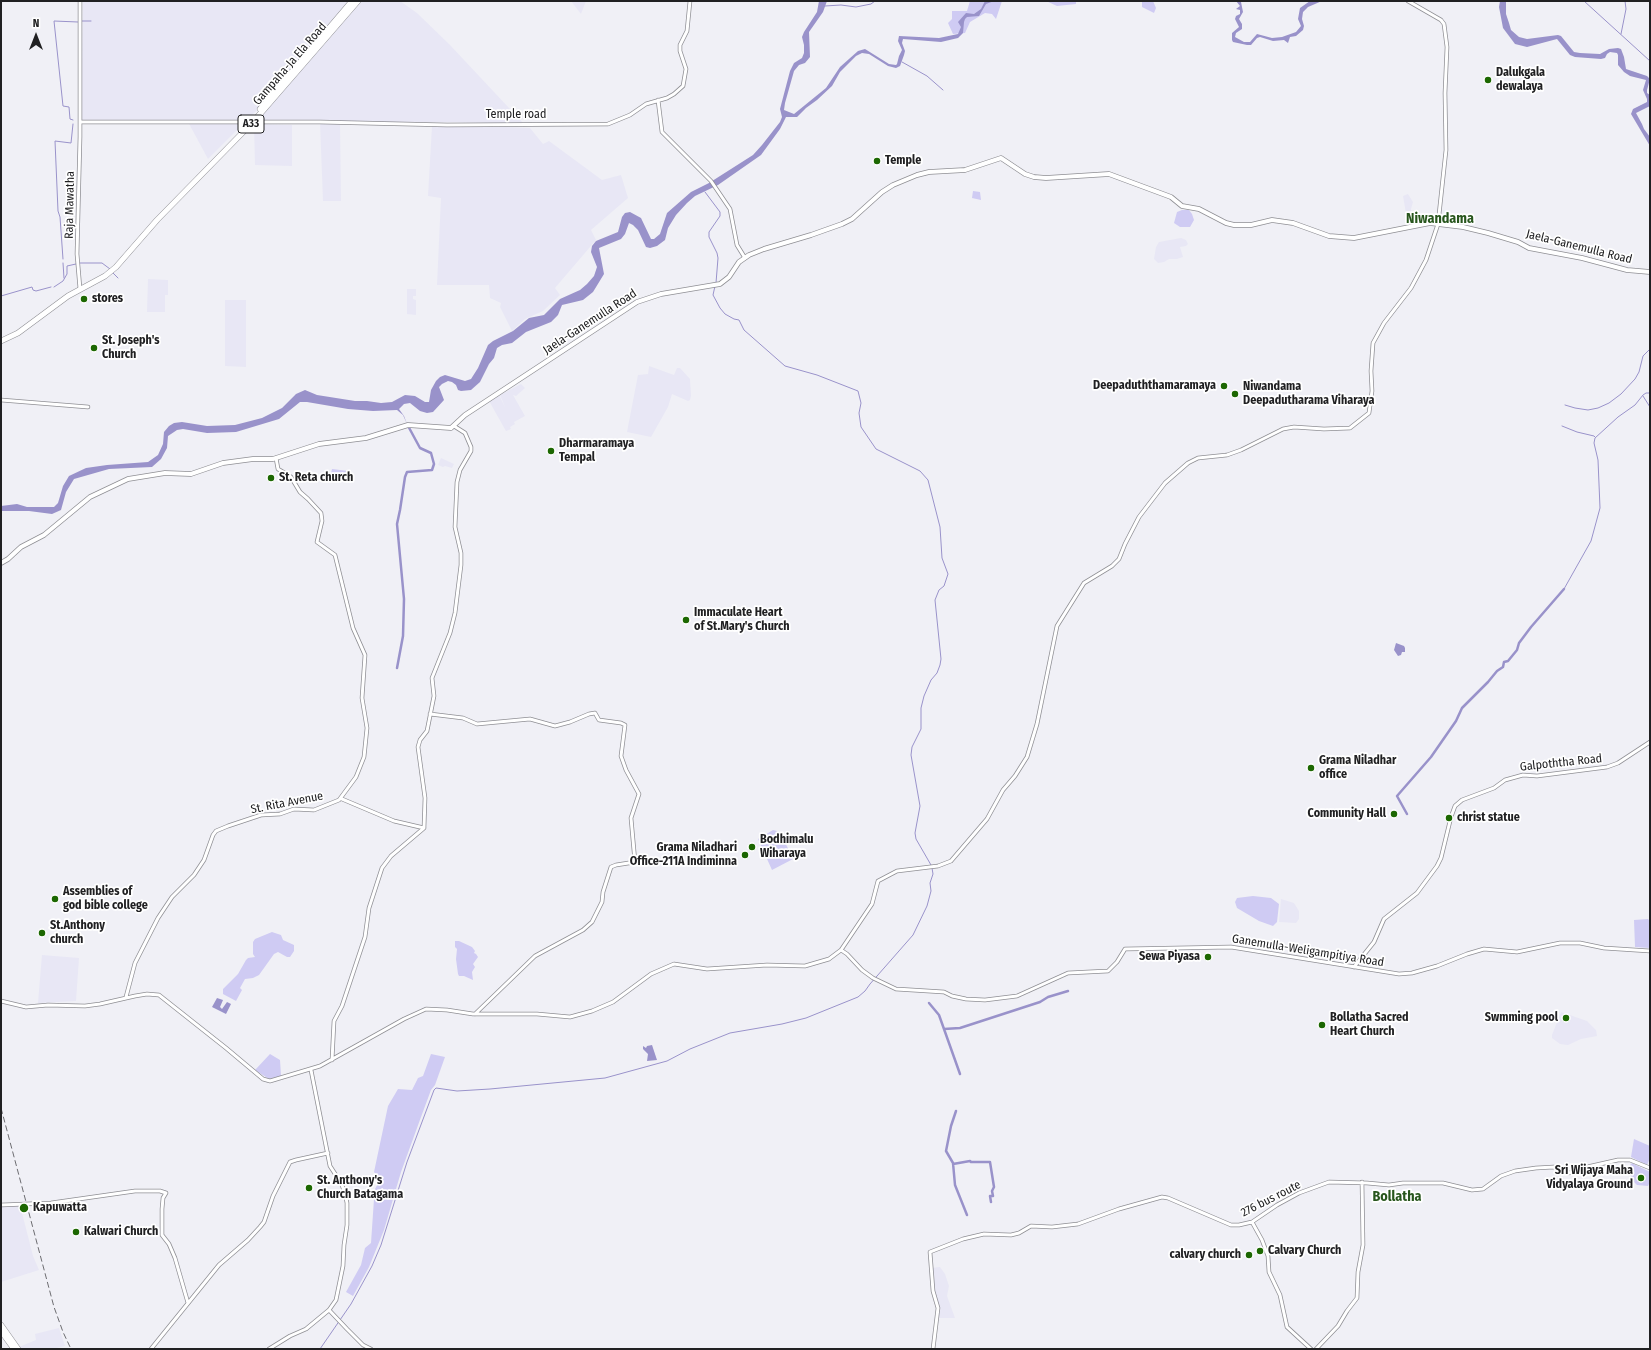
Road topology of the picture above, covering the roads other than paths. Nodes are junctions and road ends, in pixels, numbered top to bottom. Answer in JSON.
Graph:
{"nodes":[{"id":1,"x":80,"y":1,"type":"edge"},
{"id":2,"x":352,"y":1,"type":"edge"},
{"id":3,"x":358,"y":1,"type":"edge"},
{"id":4,"x":690,"y":1,"type":"edge"},
{"id":5,"x":1408,"y":1,"type":"edge"},
{"id":6,"x":658,"y":100,"type":"junction"},
{"id":7,"x":80,"y":122,"type":"junction"},
{"id":8,"x":251,"y":122,"type":"junction"},
{"id":9,"x":1438,"y":224,"type":"junction"},
{"id":10,"x":745,"y":258,"type":"junction"},
{"id":11,"x":1650,"y":272,"type":"edge"},
{"id":12,"x":80,"y":289,"type":"junction"},
{"id":13,"x":1,"y":341,"type":"edge"},
{"id":14,"x":1,"y":400,"type":"edge"},
{"id":15,"x":88,"y":407,"type":"dead end"},
{"id":16,"x":454,"y":426,"type":"junction"},
{"id":17,"x":276,"y":458,"type":"junction"},
{"id":18,"x":1,"y":563,"type":"edge"},
{"id":19,"x":430,"y":714,"type":"junction"},
{"id":20,"x":1650,"y":742,"type":"edge"},
{"id":21,"x":342,"y":799,"type":"junction"},
{"id":22,"x":424,"y":828,"type":"junction"},
{"id":23,"x":841,"y":950,"type":"junction"},
{"id":24,"x":1650,"y":951,"type":"edge"},
{"id":25,"x":1354,"y":968,"type":"junction"},
{"id":26,"x":126,"y":997,"type":"junction"},
{"id":27,"x":1,"y":1001,"type":"edge"},
{"id":28,"x":475,"y":1014,"type":"junction"},
{"id":29,"x":332,"y":1060,"type":"junction"},
{"id":30,"x":311,"y":1070,"type":"junction"},
{"id":31,"x":328,"y":1153,"type":"junction"},
{"id":32,"x":1650,"y":1168,"type":"edge"},
{"id":33,"x":1362,"y":1182,"type":"junction"},
{"id":34,"x":1,"y":1205,"type":"edge"},
{"id":35,"x":1252,"y":1222,"type":"junction"},
{"id":36,"x":188,"y":1303,"type":"junction"},
{"id":37,"x":329,"y":1310,"type":"junction"},
{"id":38,"x":1,"y":1325,"type":"edge"},
{"id":39,"x":1,"y":1331,"type":"edge"},
{"id":40,"x":14,"y":1349,"type":"edge"},
{"id":41,"x":18,"y":1349,"type":"edge"},
{"id":42,"x":151,"y":1349,"type":"edge"},
{"id":43,"x":269,"y":1349,"type":"edge"},
{"id":44,"x":371,"y":1349,"type":"edge"},
{"id":45,"x":933,"y":1349,"type":"edge"},
{"id":46,"x":1311,"y":1349,"type":"edge"},
{"id":47,"x":1316,"y":1349,"type":"edge"}],
"edges":[{"from":1,"to":7,"type":"street","name":"Raja Mawatha"},
{"from":2,"to":8,"type":"highway","name":"Gampaha-Ja Ela Road","number":"A33"},
{"from":3,"to":8,"type":"highway","name":"Gampaha-Ja Ela Road","number":"A33"},
{"from":4,"to":6,"type":"street","name":"Temple road"},
{"from":5,"to":9,"type":"street"},
{"from":6,"to":8,"type":"street","name":"Temple road"},
{"from":6,"to":10,"type":"street"},
{"from":7,"to":8,"type":"street","name":"Temple road"},
{"from":7,"to":12,"type":"street","name":"Raja Mawatha"},
{"from":8,"to":12,"type":"highway","name":"Gampaha-Ja Ela Road","number":"A33"},
{"from":9,"to":10,"type":"main road","name":"Jaela-Ganemulla Road"},
{"from":9,"to":11,"type":"main road","name":"Jaela-Ganemulla Road"},
{"from":9,"to":23,"type":"street"},
{"from":10,"to":16,"type":"main road","name":"Jaela-Ganemulla Road"},
{"from":12,"to":13,"type":"highway","name":"Gampaha-Ja Ela Road","number":"A33"},
{"from":14,"to":15,"type":"street"},
{"from":16,"to":17,"type":"main road"},
{"from":16,"to":19,"type":"street"},
{"from":17,"to":18,"type":"main road"},
{"from":17,"to":21,"type":"street"},
{"from":19,"to":22,"type":"street"},
{"from":19,"to":28,"type":"street"},
{"from":20,"to":25,"type":"street","name":"Galpoththa Road"},
{"from":21,"to":22,"type":"street"},
{"from":21,"to":26,"type":"street","name":"St. Rita Avenue"},
{"from":22,"to":29,"type":"street"},
{"from":23,"to":25,"type":"street","name":"Ganemulla-Weligampitiya Road"},
{"from":23,"to":28,"type":"street"},
{"from":24,"to":25,"type":"street","name":"Ganemulla-Weligampitiya Road"},
{"from":26,"to":27,"type":"street"},
{"from":26,"to":30,"type":"street"},
{"from":28,"to":29,"type":"street"},
{"from":29,"to":30,"type":"street"},
{"from":30,"to":31,"type":"street"},
{"from":31,"to":36,"type":"street"},
{"from":31,"to":37,"type":"street"},
{"from":32,"to":33,"type":"street","name":"276 bus route"},
{"from":33,"to":35,"type":"street","name":"276 bus route"},
{"from":33,"to":47,"type":"street"},
{"from":34,"to":36,"type":"street"},
{"from":35,"to":45,"type":"street","name":"276 bus route"},
{"from":35,"to":46,"type":"street"},
{"from":36,"to":42,"type":"street"},
{"from":37,"to":43,"type":"street"},
{"from":37,"to":44,"type":"street"},
{"from":38,"to":41,"type":"highway"},
{"from":39,"to":40,"type":"highway"}]}
